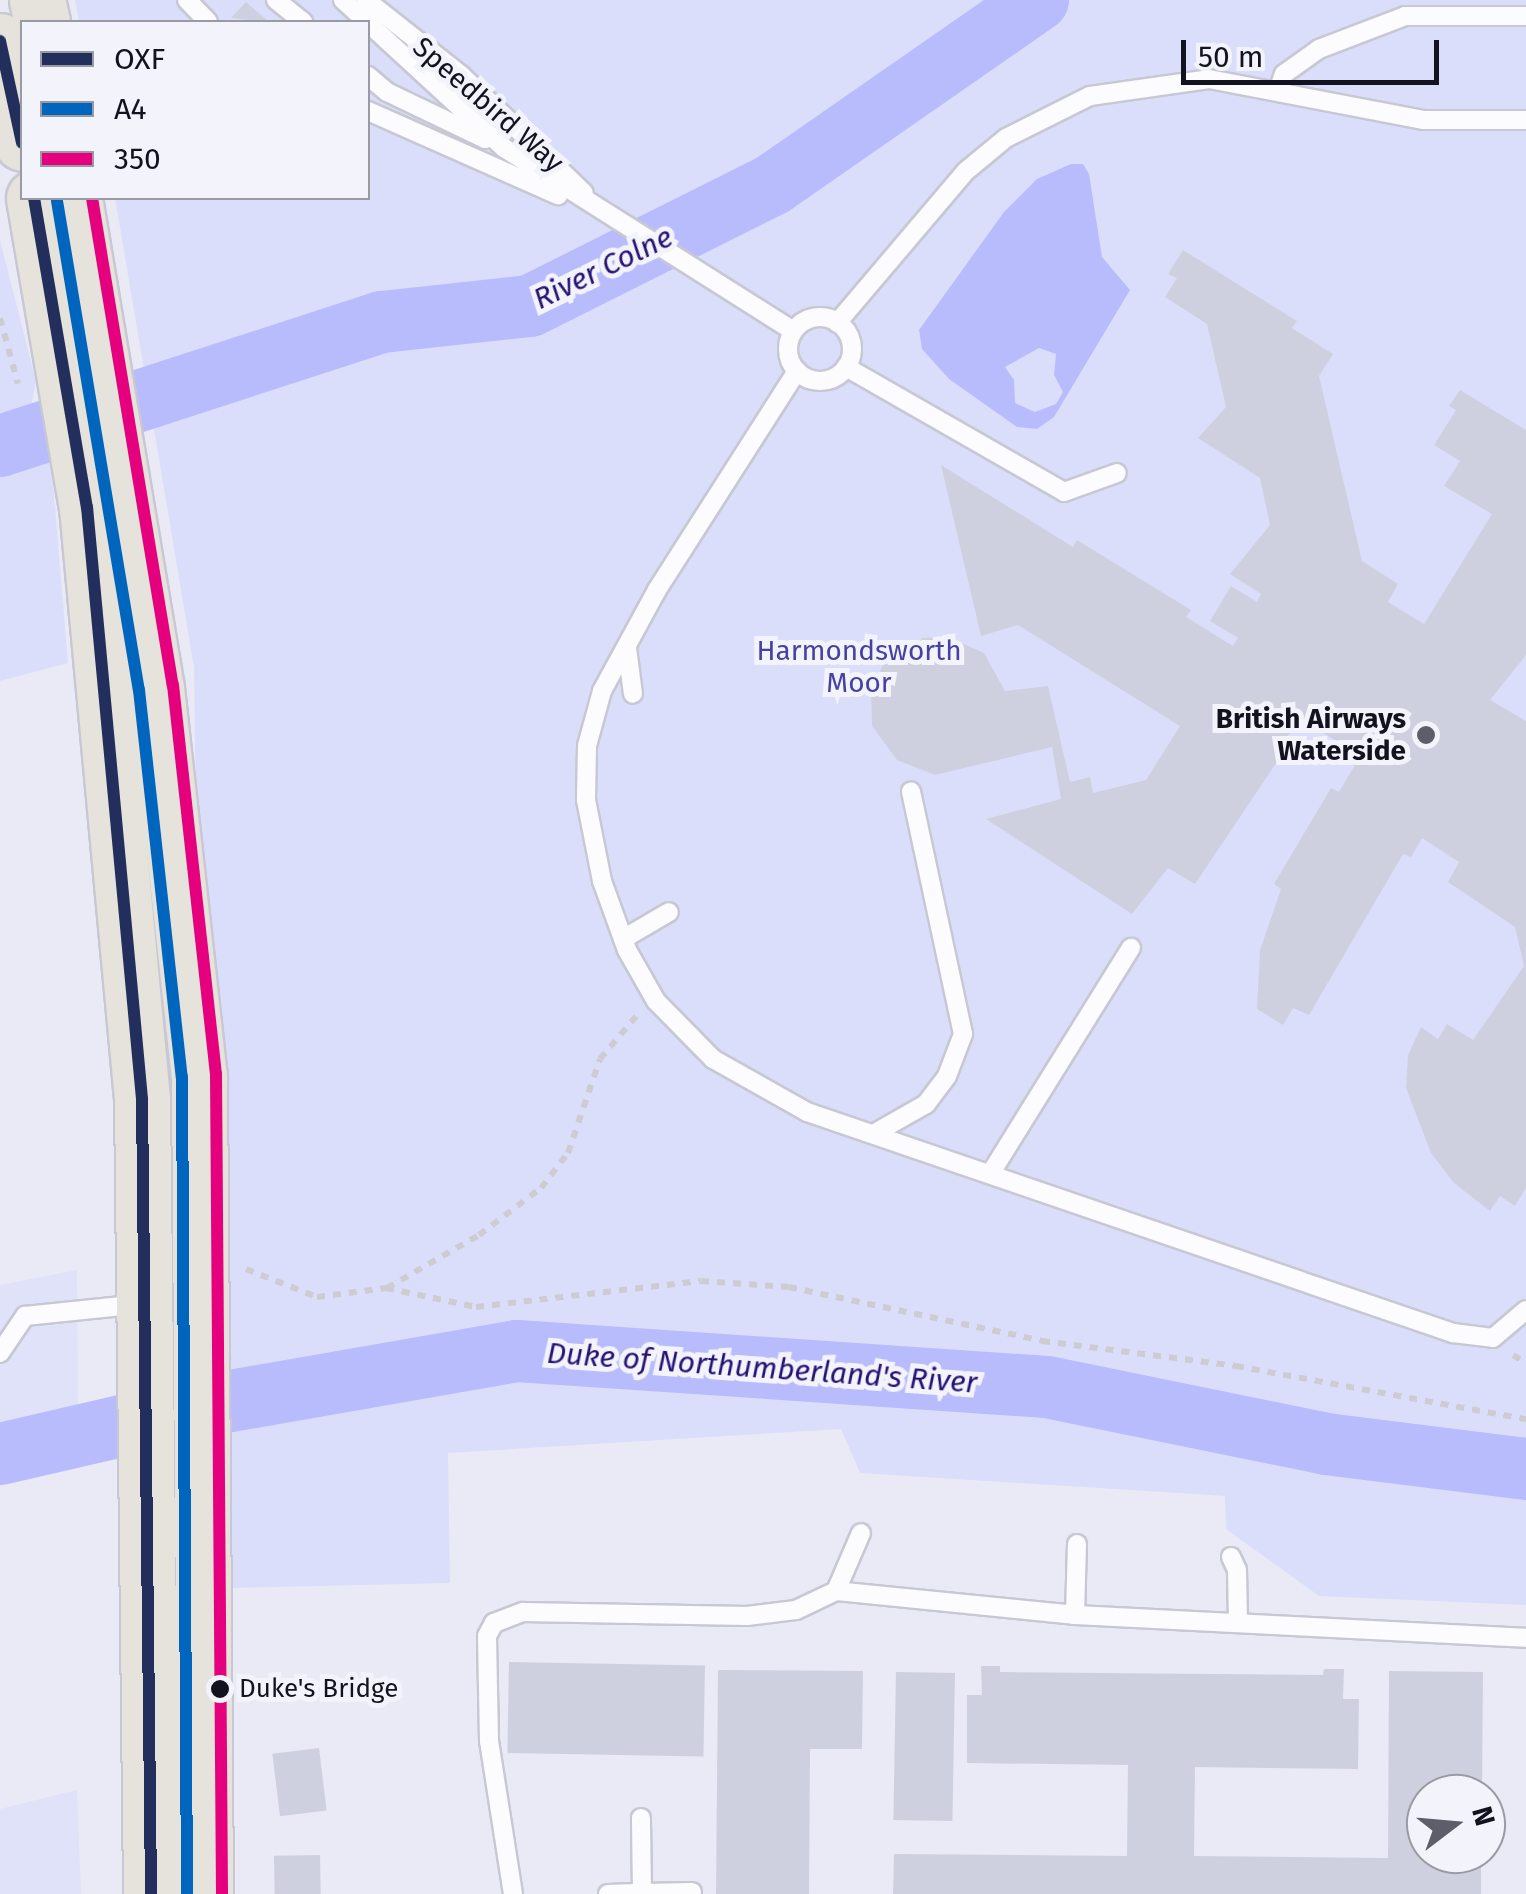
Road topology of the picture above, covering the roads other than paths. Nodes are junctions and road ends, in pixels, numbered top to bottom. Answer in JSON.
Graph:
{"nodes":[{"id":1,"x":187,"y":0,"type":"edge"},
{"id":2,"x":276,"y":0,"type":"edge"},
{"id":3,"x":343,"y":0,"type":"edge"},
{"id":4,"x":366,"y":0,"type":"edge"},
{"id":5,"x":1526,"y":16,"type":"edge"},
{"id":6,"x":206,"y":20,"type":"edge"},
{"id":7,"x":301,"y":20,"type":"edge"},
{"id":8,"x":365,"y":20,"type":"edge"},
{"id":9,"x":370,"y":25,"type":"edge"},
{"id":10,"x":0,"y":41,"type":"edge"},
{"id":11,"x":370,"y":78,"type":"edge"},
{"id":12,"x":1278,"y":91,"type":"junction"},
{"id":13,"x":370,"y":112,"type":"edge"},
{"id":14,"x":1526,"y":120,"type":"edge"},
{"id":15,"x":20,"y":135,"type":"edge"},
{"id":16,"x":504,"y":148,"type":"junction"},
{"id":17,"x":58,"y":219,"type":"edge"},
{"id":18,"x":609,"y":220,"type":"junction"},
{"id":19,"x":837,"y":323,"type":"junction"},
{"id":20,"x":793,"y":331,"type":"junction"},
{"id":21,"x":846,"y":367,"type":"junction"},
{"id":22,"x":797,"y":372,"type":"junction"},
{"id":23,"x":1117,"y":473,"type":"dead end"},
{"id":24,"x":106,"y":502,"type":"junction"},
{"id":25,"x":626,"y":648,"type":"junction"},
{"id":26,"x":633,"y":694,"type":"dead end"},
{"id":27,"x":911,"y":792,"type":"dead end"},
{"id":28,"x":669,"y":912,"type":"dead end"},
{"id":29,"x":623,"y":939,"type":"junction"},
{"id":30,"x":1132,"y":948,"type":"dead end"},
{"id":31,"x":875,"y":1133,"type":"junction"},
{"id":32,"x":992,"y":1171,"type":"junction"},
{"id":33,"x":147,"y":1304,"type":"junction"},
{"id":34,"x":1526,"y":1310,"type":"edge"},
{"id":35,"x":0,"y":1353,"type":"edge"},
{"id":36,"x":861,"y":1532,"type":"dead end"},
{"id":37,"x":1077,"y":1544,"type":"dead end"},
{"id":38,"x":1231,"y":1557,"type":"dead end"},
{"id":39,"x":836,"y":1591,"type":"junction"},
{"id":40,"x":1075,"y":1614,"type":"junction"},
{"id":41,"x":1238,"y":1623,"type":"junction"},
{"id":42,"x":1526,"y":1638,"type":"edge"},
{"id":43,"x":641,"y":1818,"type":"dead end"},
{"id":44,"x":692,"y":1892,"type":"edge"},
{"id":45,"x":642,"y":1893,"type":"edge"},
{"id":46,"x":150,"y":1894,"type":"edge"},
{"id":47,"x":204,"y":1894,"type":"edge"},
{"id":48,"x":513,"y":1894,"type":"edge"},
{"id":49,"x":608,"y":1894,"type":"edge"}],
"edges":[{"from":1,"to":6,"type":"lane"},
{"from":2,"to":7,"type":"lane"},
{"from":3,"to":8,"type":"lane","name":"Speedbird Way"},
{"from":4,"to":18,"type":"lane","name":"Speedbird Way"},
{"from":5,"to":12,"type":"lane"},
{"from":9,"to":16,"type":"lane","name":"Speedbird Way"},
{"from":10,"to":15,"type":"highway"},
{"from":11,"to":16,"type":"lane","name":"Speedbird Way"},
{"from":12,"to":14,"type":"lane"},
{"from":12,"to":19,"type":"lane"},
{"from":13,"to":18,"type":"lane","name":"Speedbird Way"},
{"from":16,"to":18,"type":"lane","name":"Speedbird Way"},
{"from":17,"to":24,"type":"highway"},
{"from":18,"to":20,"type":"lane","name":"Speedbird Way"},
{"from":19,"to":20,"type":"lane"},
{"from":19,"to":21,"type":"lane"},
{"from":20,"to":22,"type":"lane"},
{"from":21,"to":22,"type":"lane"},
{"from":21,"to":23,"type":"lane"},
{"from":22,"to":25,"type":"lane"},
{"from":24,"to":33,"type":"highway"},
{"from":24,"to":47,"type":"highway"},
{"from":25,"to":26,"type":"lane"},
{"from":25,"to":29,"type":"lane"},
{"from":27,"to":31,"type":"lane"},
{"from":28,"to":29,"type":"lane"},
{"from":29,"to":31,"type":"lane"},
{"from":30,"to":32,"type":"lane"},
{"from":31,"to":32,"type":"lane"},
{"from":32,"to":34,"type":"lane"},
{"from":33,"to":35,"type":"lane"},
{"from":33,"to":46,"type":"highway"},
{"from":36,"to":39,"type":"lane"},
{"from":37,"to":40,"type":"lane"},
{"from":38,"to":41,"type":"lane"},
{"from":39,"to":40,"type":"lane"},
{"from":39,"to":48,"type":"lane"},
{"from":40,"to":41,"type":"lane"},
{"from":41,"to":42,"type":"lane"},
{"from":43,"to":45,"type":"lane"},
{"from":44,"to":45,"type":"lane"},
{"from":45,"to":49,"type":"lane"}]}
